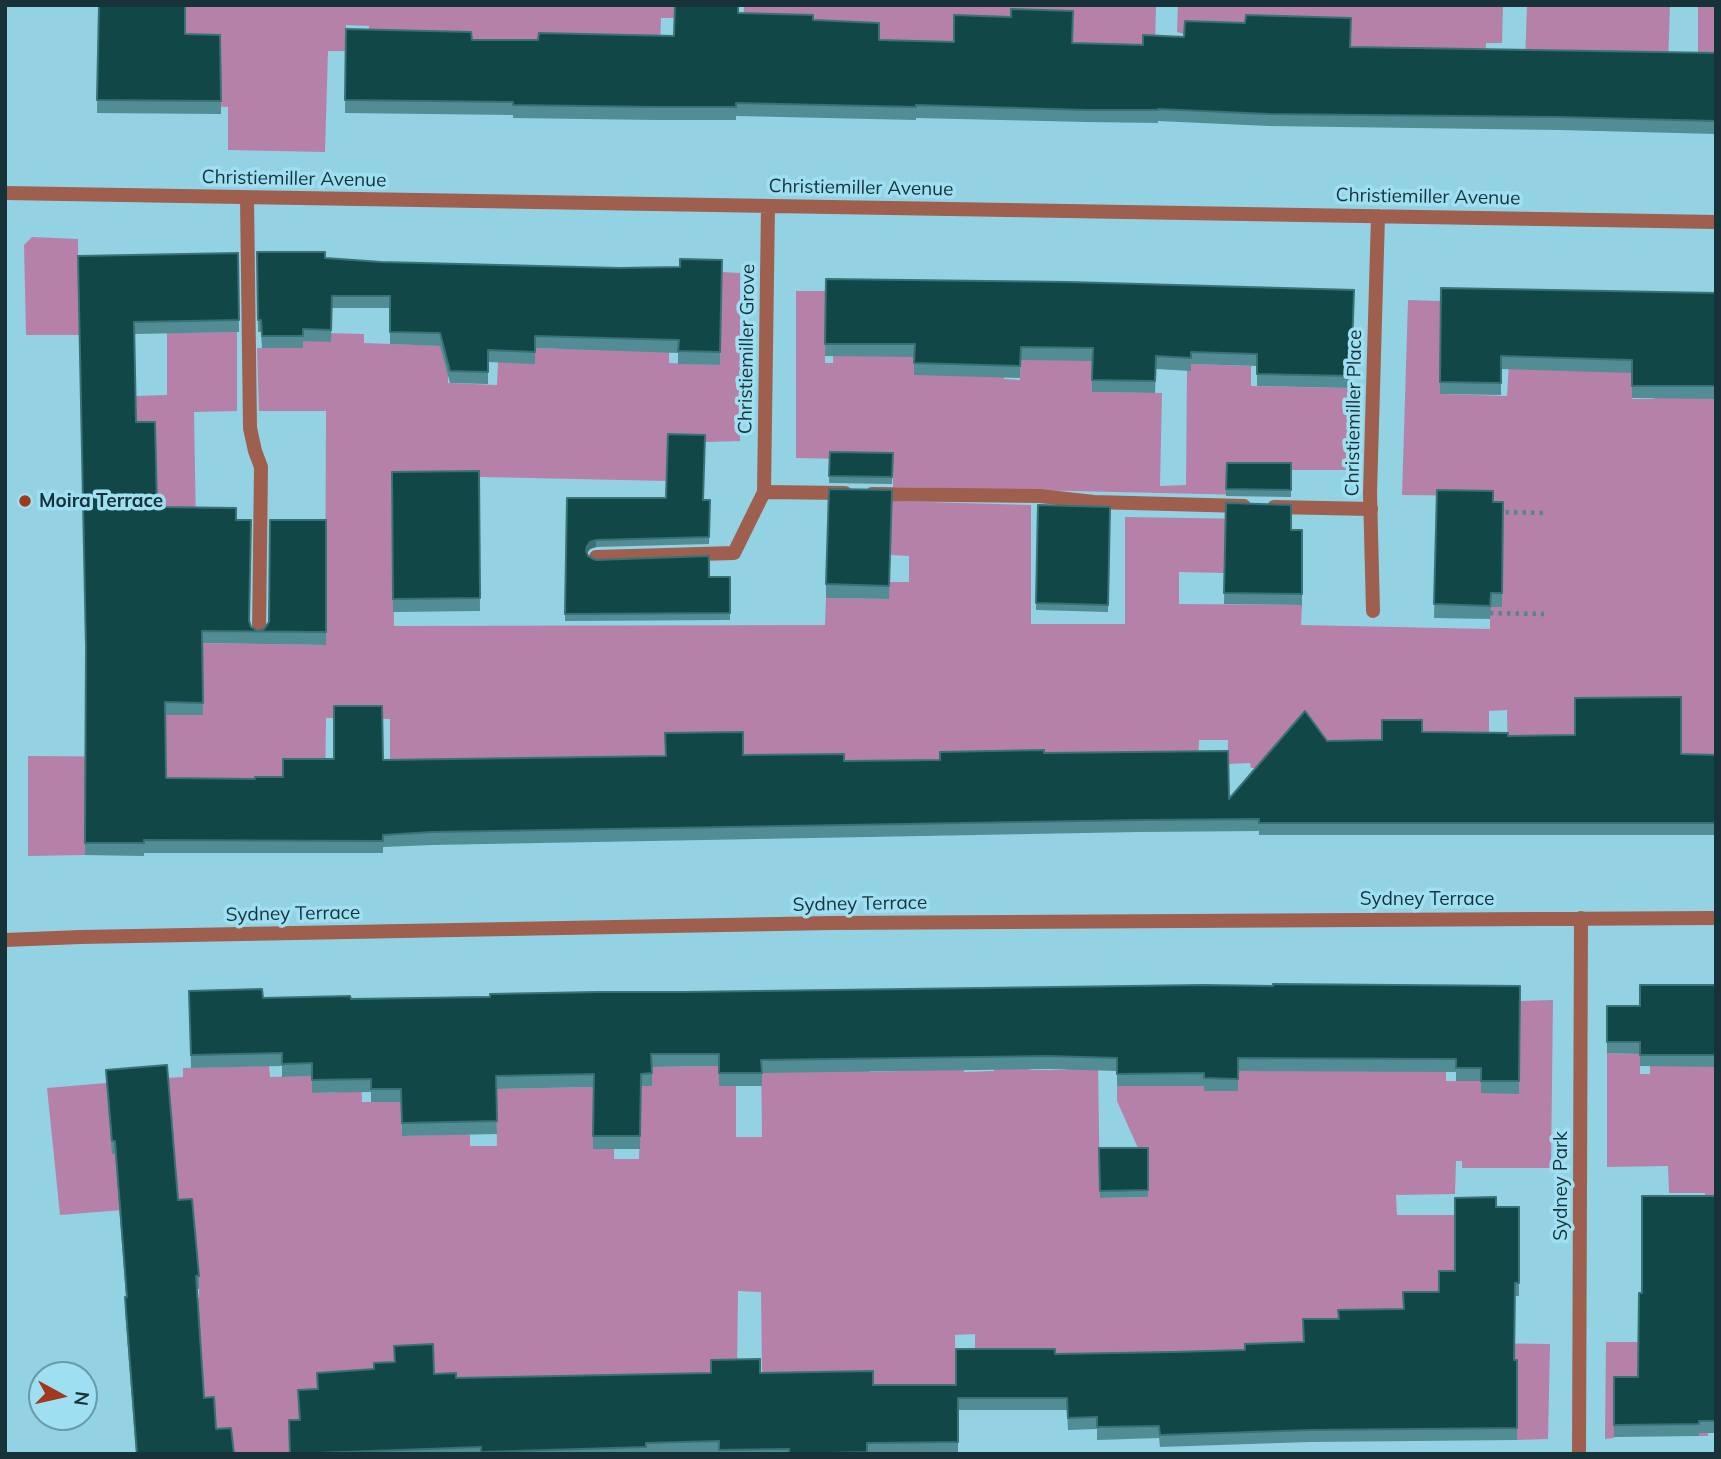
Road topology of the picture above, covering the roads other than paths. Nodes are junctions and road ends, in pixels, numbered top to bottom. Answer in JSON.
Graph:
{"nodes":[{"id":1,"x":5,"y":193,"type":"edge"},
{"id":2,"x":247,"y":198,"type":"junction"},
{"id":3,"x":768,"y":206,"type":"junction"},
{"id":4,"x":1378,"y":216,"type":"junction"},
{"id":5,"x":1716,"y":222,"type":"edge"},
{"id":6,"x":764,"y":492,"type":"junction"},
{"id":7,"x":1371,"y":509,"type":"junction"},
{"id":8,"x":596,"y":557,"type":"edge"},
{"id":9,"x":1373,"y":611,"type":"dead end"},
{"id":10,"x":259,"y":634,"type":"edge"},
{"id":11,"x":1581,"y":918,"type":"junction"},
{"id":12,"x":1716,"y":918,"type":"edge"},
{"id":13,"x":5,"y":940,"type":"edge"},
{"id":14,"x":1579,"y":1454,"type":"edge"}],
"edges":[{"from":1,"to":2,"type":"street","name":"Christiemiller Avenue"},
{"from":2,"to":3,"type":"street","name":"Christiemiller Avenue"},
{"from":2,"to":10,"type":"street"},
{"from":3,"to":4,"type":"street","name":"Christiemiller Avenue"},
{"from":3,"to":6,"type":"street","name":"Christiemiller Grove"},
{"from":4,"to":5,"type":"street","name":"Christiemiller Avenue"},
{"from":4,"to":7,"type":"street","name":"Christiemiller Place"},
{"from":6,"to":7,"type":"street"},
{"from":6,"to":8,"type":"street"},
{"from":7,"to":9,"type":"street","name":"Christiemiller Place"},
{"from":11,"to":12,"type":"street","name":"Sydney Terrace"},
{"from":11,"to":13,"type":"street","name":"Sydney Terrace"},
{"from":11,"to":14,"type":"street","name":"Sydney Park"}]}
